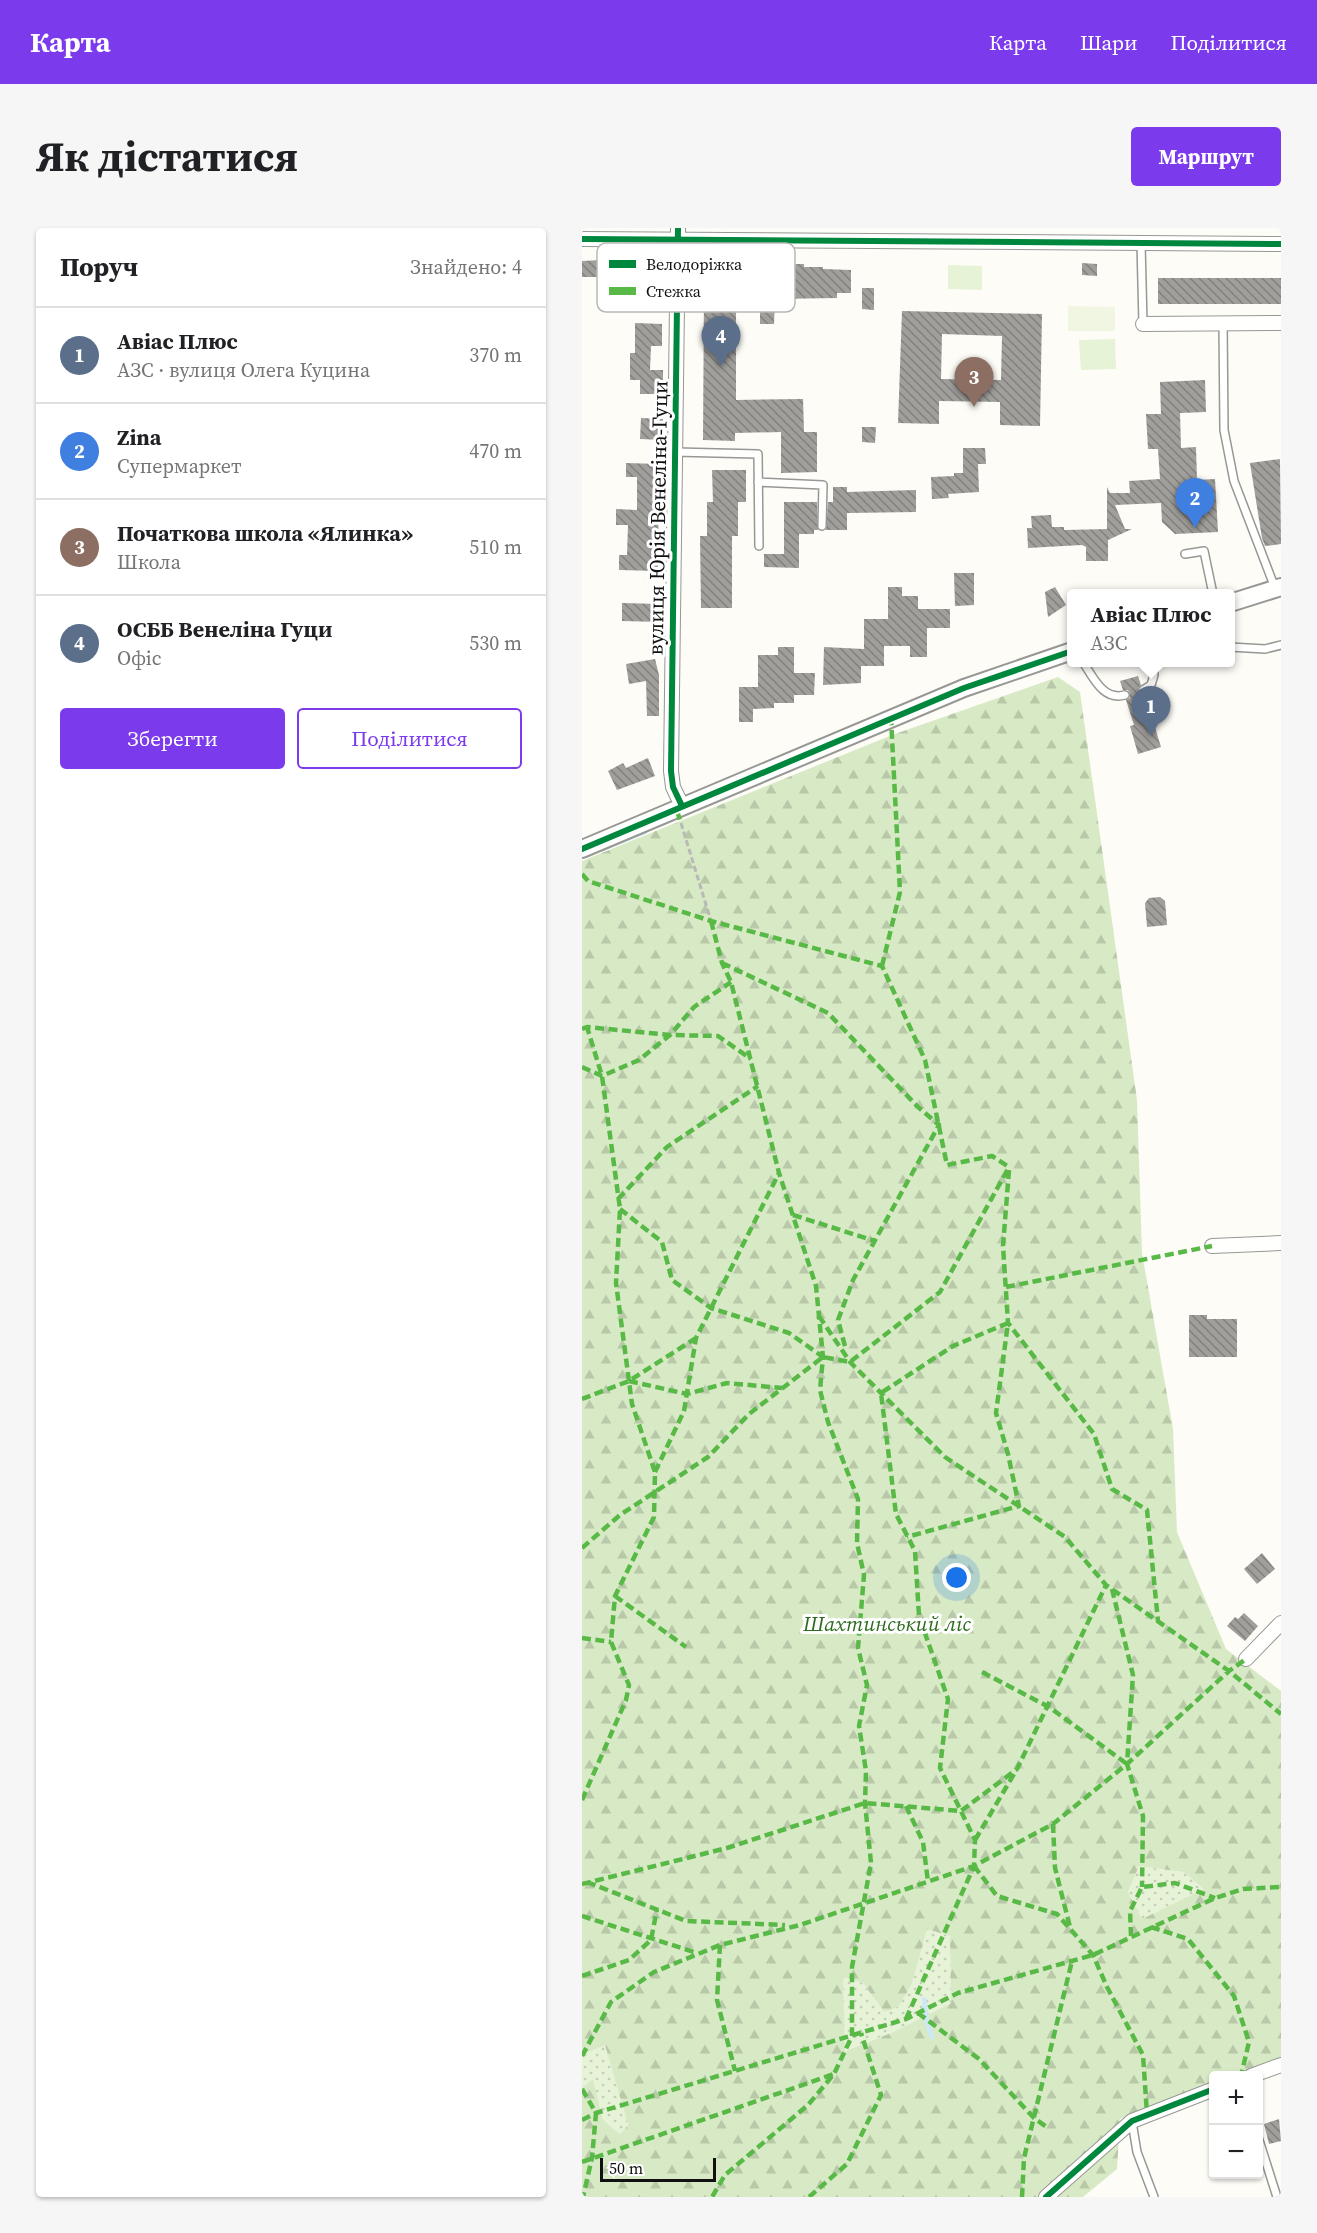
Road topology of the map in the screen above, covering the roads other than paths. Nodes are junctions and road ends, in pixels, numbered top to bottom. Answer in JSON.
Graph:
{"nodes":[{"id":1,"x":678,"y":234,"type":"edge"},
{"id":2,"x":582,"y":239,"type":"edge"},
{"id":3,"x":1141,"y":243,"type":"junction"},
{"id":4,"x":1281,"y":244,"type":"edge"},
{"id":5,"x":677,"y":312,"type":"edge"},
{"id":6,"x":1223,"y":323,"type":"junction"},
{"id":7,"x":1281,"y":323,"type":"edge"},
{"id":8,"x":1143,"y":324,"type":"joint"},
{"id":9,"x":675,"y":452,"type":"junction"},
{"id":10,"x":758,"y":482,"type":"junction"},
{"id":11,"x":822,"y":526,"type":"dead end"},
{"id":12,"x":759,"y":546,"type":"dead end"},
{"id":13,"x":1185,"y":554,"type":"dead end"},
{"id":14,"x":1278,"y":588,"type":"edge"},
{"id":15,"x":1212,"y":589,"type":"edge"},
{"id":16,"x":1235,"y":601,"type":"edge"},
{"id":17,"x":1281,"y":645,"type":"edge"},
{"id":18,"x":1235,"y":647,"type":"edge"},
{"id":19,"x":1067,"y":652,"type":"edge"},
{"id":20,"x":1086,"y":667,"type":"edge"},
{"id":21,"x":1153,"y":667,"type":"edge"},
{"id":22,"x":1143,"y":690,"type":"dead end"},
{"id":23,"x":1125,"y":695,"type":"dead end"},
{"id":24,"x":681,"y":806,"type":"junction"},
{"id":25,"x":582,"y":849,"type":"edge"},
{"id":26,"x":1281,"y":1243,"type":"edge"},
{"id":27,"x":1212,"y":1246,"type":"dead end"},
{"id":28,"x":1281,"y":1623,"type":"edge"},
{"id":29,"x":1246,"y":1659,"type":"dead end"},
{"id":30,"x":1281,"y":2065,"type":"edge"},
{"id":31,"x":1263,"y":2072,"type":"edge"},
{"id":32,"x":1209,"y":2091,"type":"edge"},
{"id":33,"x":1132,"y":2121,"type":"junction"},
{"id":34,"x":1263,"y":2154,"type":"edge"},
{"id":35,"x":1046,"y":2197,"type":"edge"},
{"id":36,"x":1154,"y":2197,"type":"edge"},
{"id":37,"x":1277,"y":2197,"type":"edge"}],
"edges":[{"from":1,"to":2,"type":"street"},
{"from":1,"to":3,"type":"street"},
{"from":3,"to":4,"type":"street"},
{"from":3,"to":8,"type":"lane"},
{"from":5,"to":9,"type":"street","name":"вулиця Юрія Венеліна-Гуци"},
{"from":6,"to":7,"type":"street"},
{"from":6,"to":8,"type":"street"},
{"from":6,"to":14,"type":"lane"},
{"from":9,"to":10,"type":"lane"},
{"from":9,"to":24,"type":"street","name":"вулиця Юрія Венеліна-Гуци"},
{"from":10,"to":11,"type":"lane"},
{"from":10,"to":12,"type":"lane"},
{"from":13,"to":15,"type":"lane"},
{"from":14,"to":16,"type":"street"},
{"from":17,"to":18,"type":"lane"},
{"from":19,"to":24,"type":"street"},
{"from":20,"to":23,"type":"lane"},
{"from":21,"to":22,"type":"lane"},
{"from":24,"to":25,"type":"street"},
{"from":26,"to":27,"type":"street"},
{"from":28,"to":29,"type":"street"},
{"from":30,"to":31,"type":"street"},
{"from":32,"to":33,"type":"street"},
{"from":33,"to":35,"type":"street"},
{"from":33,"to":36,"type":"lane"},
{"from":34,"to":37,"type":"lane"}]}
